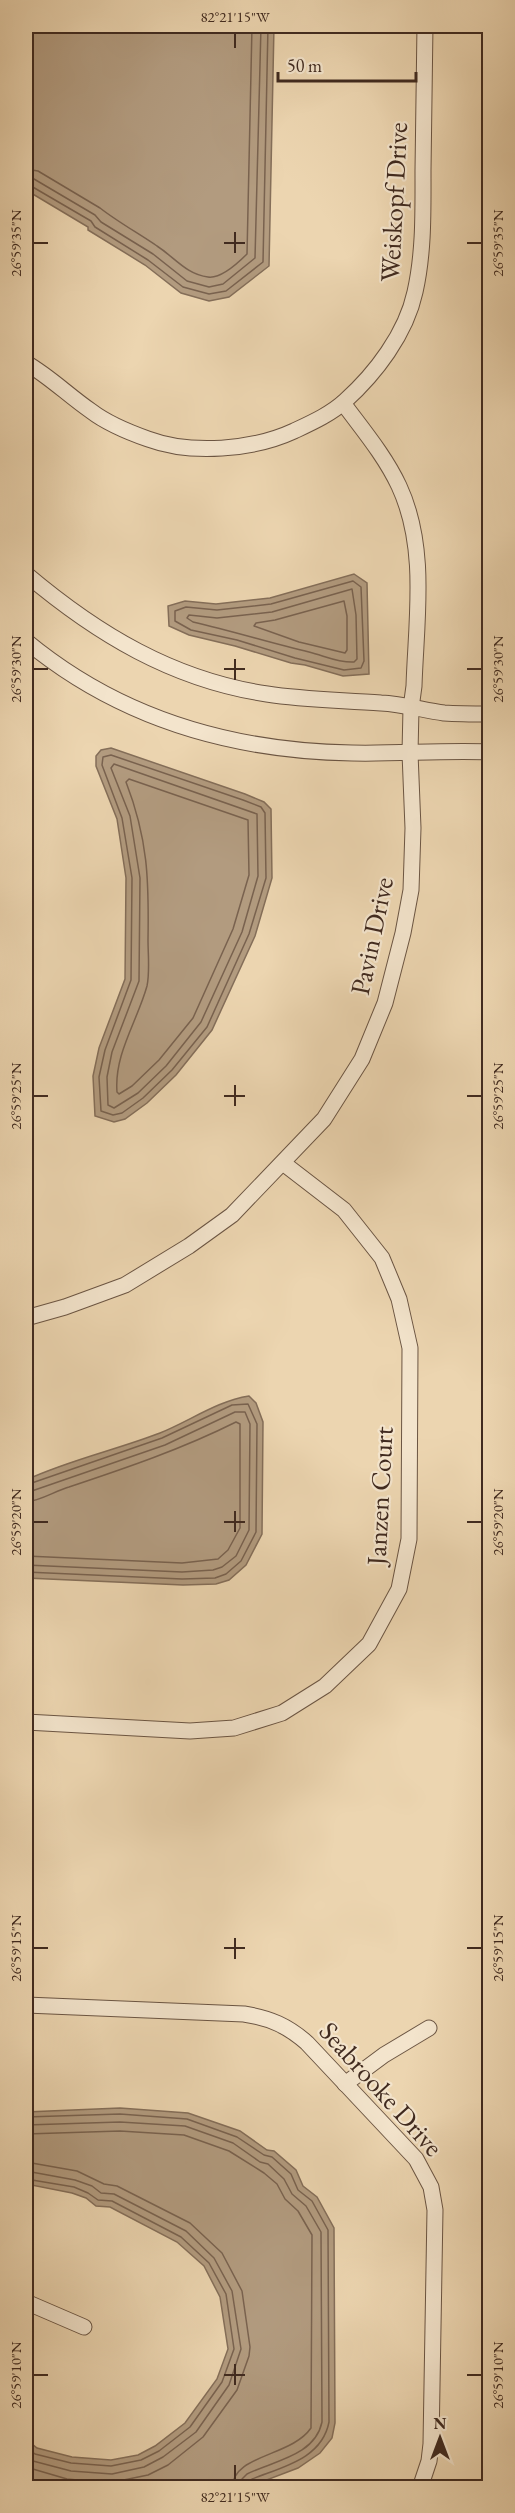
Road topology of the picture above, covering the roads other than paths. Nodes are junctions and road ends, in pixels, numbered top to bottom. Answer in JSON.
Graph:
{"nodes":[{"id":1,"x":424,"y":26,"type":"edge"},
{"id":2,"x":26,"y":363,"type":"edge"},
{"id":3,"x":343,"y":403,"type":"junction"},
{"id":4,"x":26,"y":574,"type":"edge"},
{"id":5,"x":26,"y":641,"type":"edge"},
{"id":6,"x":411,"y":708,"type":"junction"},
{"id":7,"x":489,"y":714,"type":"edge"},
{"id":8,"x":489,"y":752,"type":"edge"},
{"id":9,"x":410,"y":753,"type":"junction"},
{"id":10,"x":283,"y":1163,"type":"junction"},
{"id":11,"x":26,"y":1318,"type":"edge"},
{"id":12,"x":26,"y":1722,"type":"edge"},
{"id":13,"x":26,"y":2005,"type":"edge"},
{"id":14,"x":429,"y":2028,"type":"dead end"},
{"id":15,"x":345,"y":2084,"type":"junction"},
{"id":16,"x":26,"y":2302,"type":"edge"},
{"id":17,"x":84,"y":2327,"type":"dead end"},
{"id":18,"x":420,"y":2487,"type":"edge"}],
"edges":[{"from":1,"to":3,"type":"street","name":"Weiskopf Drive"},
{"from":2,"to":3,"type":"street","name":"Weiskopf Drive"},
{"from":3,"to":6,"type":"street","name":"Pavin Drive"},
{"from":4,"to":6,"type":"street"},
{"from":5,"to":9,"type":"street"},
{"from":6,"to":7,"type":"street"},
{"from":6,"to":9,"type":"street","name":"Pavin Drive"},
{"from":8,"to":9,"type":"street"},
{"from":9,"to":10,"type":"street","name":"Pavin Drive"},
{"from":10,"to":11,"type":"street","name":"Pavin Drive"},
{"from":10,"to":12,"type":"street","name":"Janzen Court"},
{"from":13,"to":15,"type":"street","name":"Seabrooke Drive"},
{"from":14,"to":15,"type":"street"},
{"from":15,"to":18,"type":"street","name":"Seabrooke Drive"},
{"from":16,"to":17,"type":"street"}]}
